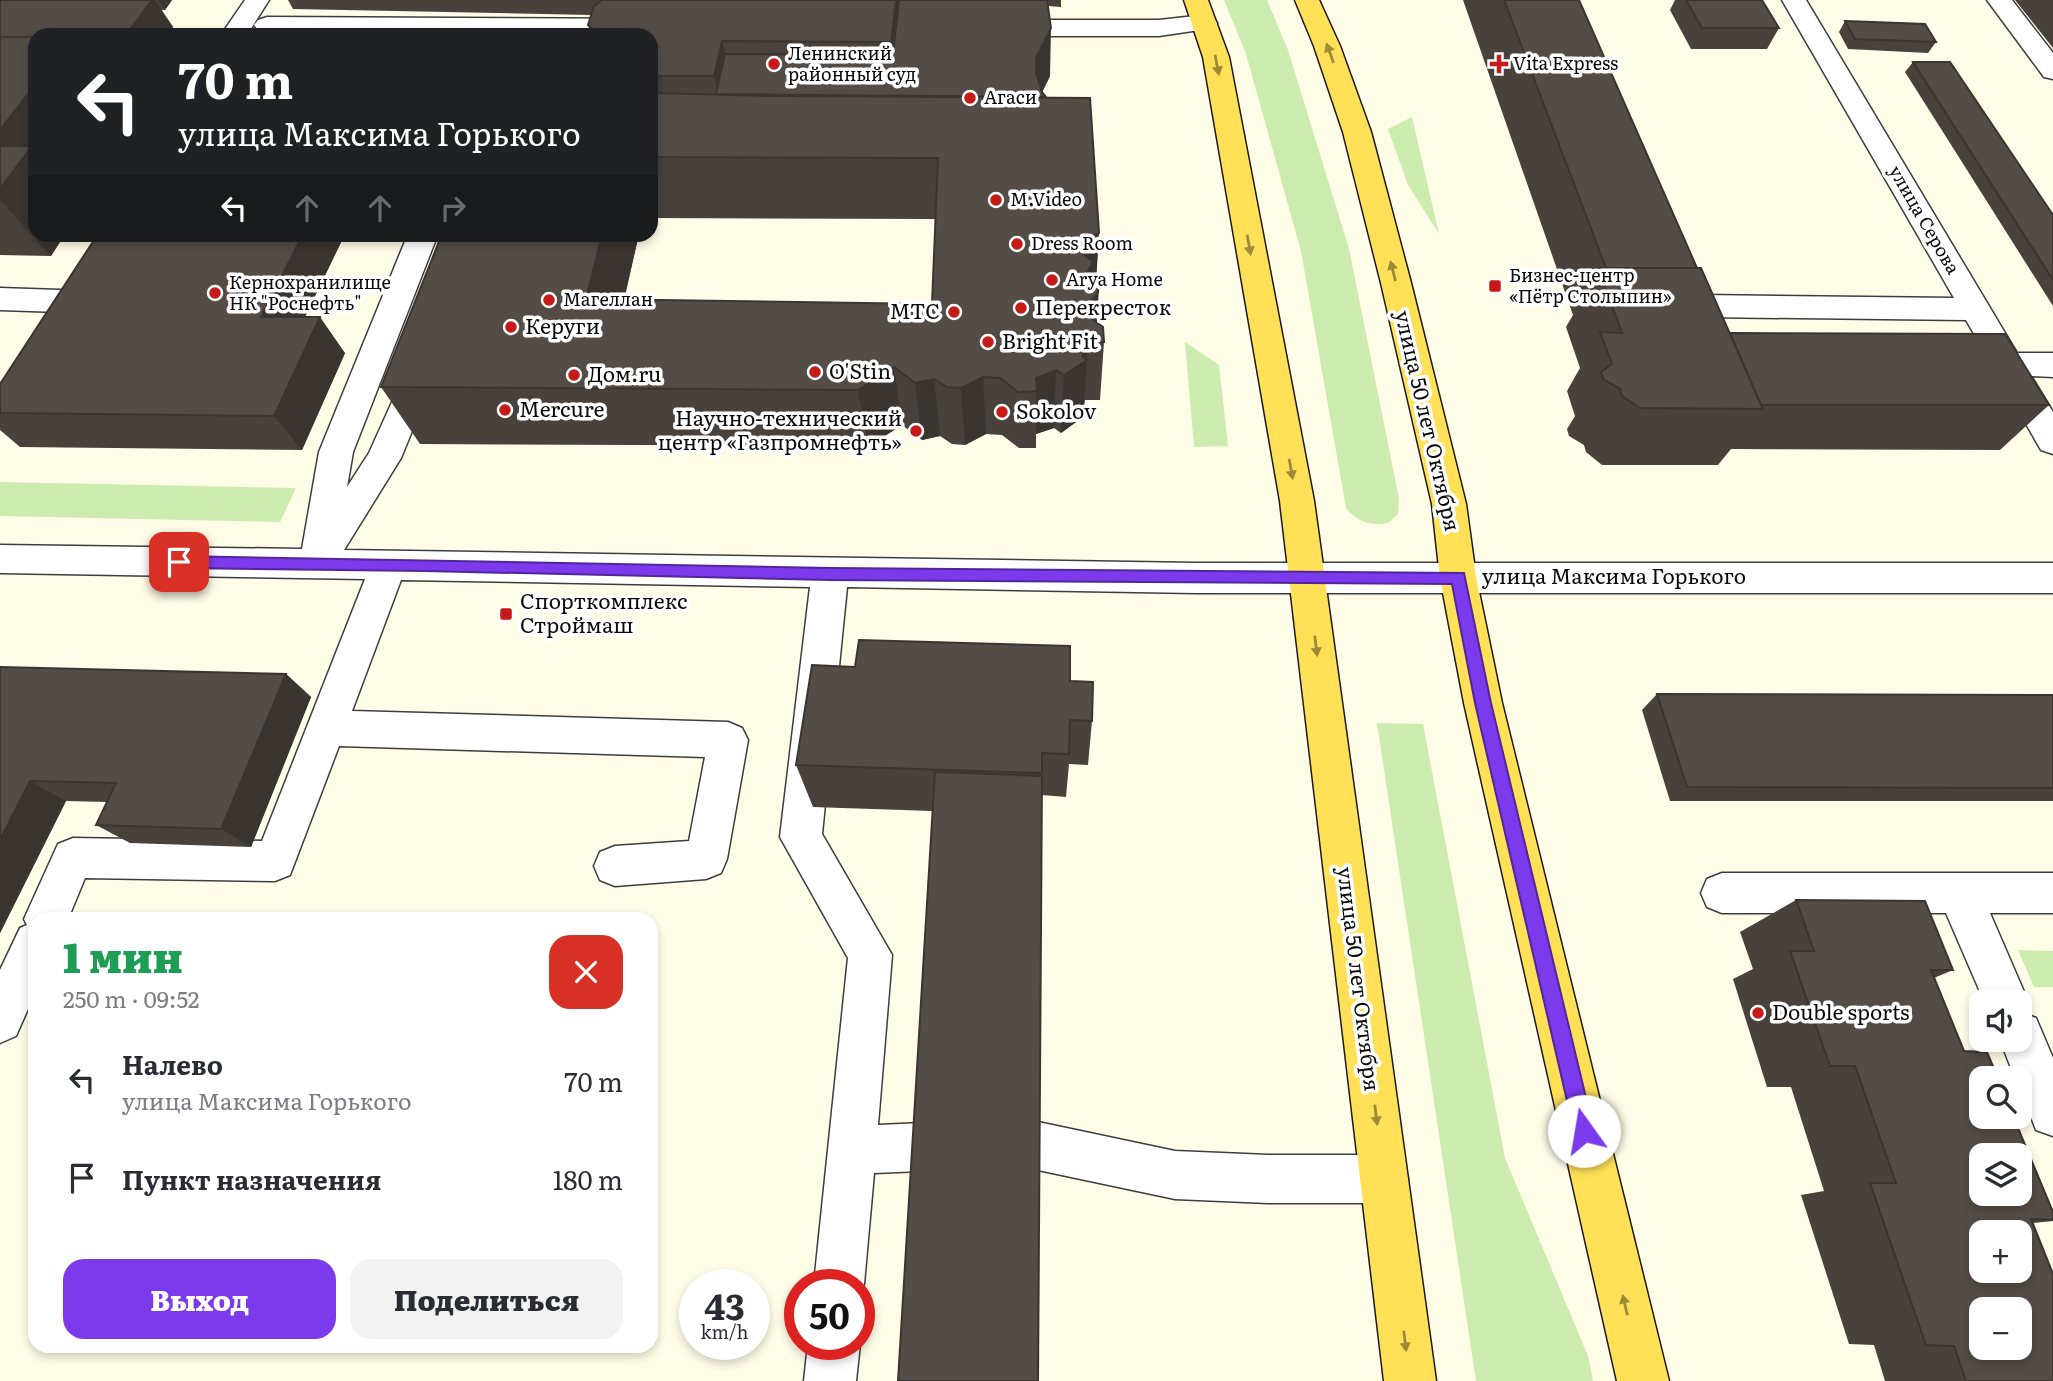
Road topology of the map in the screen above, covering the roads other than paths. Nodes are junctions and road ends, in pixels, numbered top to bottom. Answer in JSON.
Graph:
{"nodes":[{"id":1,"x":257,"y":0,"type":"edge"},
{"id":2,"x":283,"y":0,"type":"edge"},
{"id":3,"x":692,"y":0,"type":"edge"},
{"id":4,"x":1307,"y":0,"type":"edge"},
{"id":5,"x":1794,"y":0,"type":"edge"},
{"id":6,"x":1999,"y":0,"type":"edge"},
{"id":7,"x":1200,"y":12,"type":"edge"},
{"id":8,"x":685,"y":27,"type":"junction"},
{"id":9,"x":713,"y":27,"type":"edge"},
{"id":10,"x":239,"y":28,"type":"edge"},
{"id":11,"x":428,"y":28,"type":"edge"},
{"id":12,"x":658,"y":28,"type":"edge"},
{"id":13,"x":978,"y":28,"type":"edge"},
{"id":14,"x":2053,"y":71,"type":"edge"},
{"id":15,"x":420,"y":242,"type":"edge"},
{"id":16,"x":0,"y":299,"type":"edge"},
{"id":17,"x":59,"y":302,"type":"edge"},
{"id":18,"x":1701,"y":306,"type":"edge"},
{"id":19,"x":1976,"y":309,"type":"junction"},
{"id":20,"x":431,"y":346,"type":"edge"},
{"id":21,"x":2008,"y":364,"type":"junction"},
{"id":22,"x":2053,"y":365,"type":"edge"},
{"id":23,"x":2053,"y":441,"type":"edge"},
{"id":24,"x":316,"y":564,"type":"junction"},
{"id":25,"x":389,"y":564,"type":"junction"},
{"id":26,"x":5,"y":568,"type":"edge"},
{"id":27,"x":830,"y":574,"type":"junction"},
{"id":28,"x":1458,"y":578,"type":"junction"},
{"id":29,"x":2053,"y":578,"type":"edge"},
{"id":30,"x":1307,"y":579,"type":"junction"},
{"id":31,"x":325,"y":728,"type":"junction"},
{"id":32,"x":615,"y":866,"type":"dead end"},
{"id":33,"x":1723,"y":893,"type":"dead end"},
{"id":34,"x":1959,"y":893,"type":"junction"},
{"id":35,"x":2053,"y":893,"type":"edge"},
{"id":36,"x":49,"y":912,"type":"edge"},
{"id":37,"x":28,"y":958,"type":"edge"},
{"id":38,"x":2001,"y":989,"type":"edge"},
{"id":39,"x":0,"y":1020,"type":"edge"},
{"id":40,"x":2028,"y":1052,"type":"edge"},
{"id":41,"x":2053,"y":1113,"type":"edge"},
{"id":42,"x":1038,"y":1146,"type":"edge"},
{"id":43,"x":922,"y":1147,"type":"edge"},
{"id":44,"x":852,"y":1150,"type":"junction"},
{"id":45,"x":1384,"y":1179,"type":"junction"},
{"id":46,"x":840,"y":1269,"type":"edge"},
{"id":47,"x":832,"y":1360,"type":"edge"},
{"id":48,"x":830,"y":1381,"type":"edge"},
{"id":49,"x":1410,"y":1381,"type":"edge"},
{"id":50,"x":1643,"y":1381,"type":"edge"}],
"edges":[{"from":1,"to":10,"type":"street"},
{"from":2,"to":11,"type":"street"},
{"from":3,"to":8,"type":"street"},
{"from":28,"to":4,"type":"main road","name":"улица 50 лет Октября","one_way":true},
{"from":5,"to":19,"type":"street","name":"улица Серова"},
{"from":6,"to":14,"type":"street"},
{"from":7,"to":13,"type":"street"},
{"from":7,"to":30,"type":"main road","name":"улица 50 лет Октября","one_way":true},
{"from":8,"to":9,"type":"street"},
{"from":8,"to":12,"type":"street"},
{"from":15,"to":24,"type":"street"},
{"from":16,"to":17,"type":"street"},
{"from":18,"to":19,"type":"street"},
{"from":19,"to":21,"type":"street","name":"улица Серова"},
{"from":20,"to":24,"type":"street"},
{"from":21,"to":22,"type":"street"},
{"from":21,"to":23,"type":"street","name":"улица Серова"},
{"from":24,"to":25,"type":"street","name":"улица Максима Горького"},
{"from":24,"to":26,"type":"street","name":"улица Максима Горького"},
{"from":25,"to":27,"type":"street","name":"улица Максима Горького"},
{"from":25,"to":31,"type":"street"},
{"from":27,"to":30,"type":"street","name":"улица Максима Горького"},
{"from":27,"to":44,"type":"street"},
{"from":28,"to":29,"type":"street","name":"улица Максима Горького"},
{"from":28,"to":30,"type":"street","name":"улица Максима Горького"},
{"from":50,"to":28,"type":"main road","name":"улица 50 лет Октября","one_way":true},
{"from":30,"to":45,"type":"main road","name":"улица 50 лет Октября","one_way":true},
{"from":31,"to":32,"type":"street"},
{"from":31,"to":36,"type":"street"},
{"from":33,"to":34,"type":"street"},
{"from":34,"to":35,"type":"street"},
{"from":34,"to":38,"type":"street"},
{"from":37,"to":39,"type":"street"},
{"from":40,"to":41,"type":"street"},
{"from":42,"to":45,"type":"street"},
{"from":43,"to":44,"type":"street"},
{"from":44,"to":46,"type":"street"},
{"from":45,"to":49,"type":"main road","name":"улица 50 лет Октября","one_way":true},
{"from":47,"to":48,"type":"street"}]}
